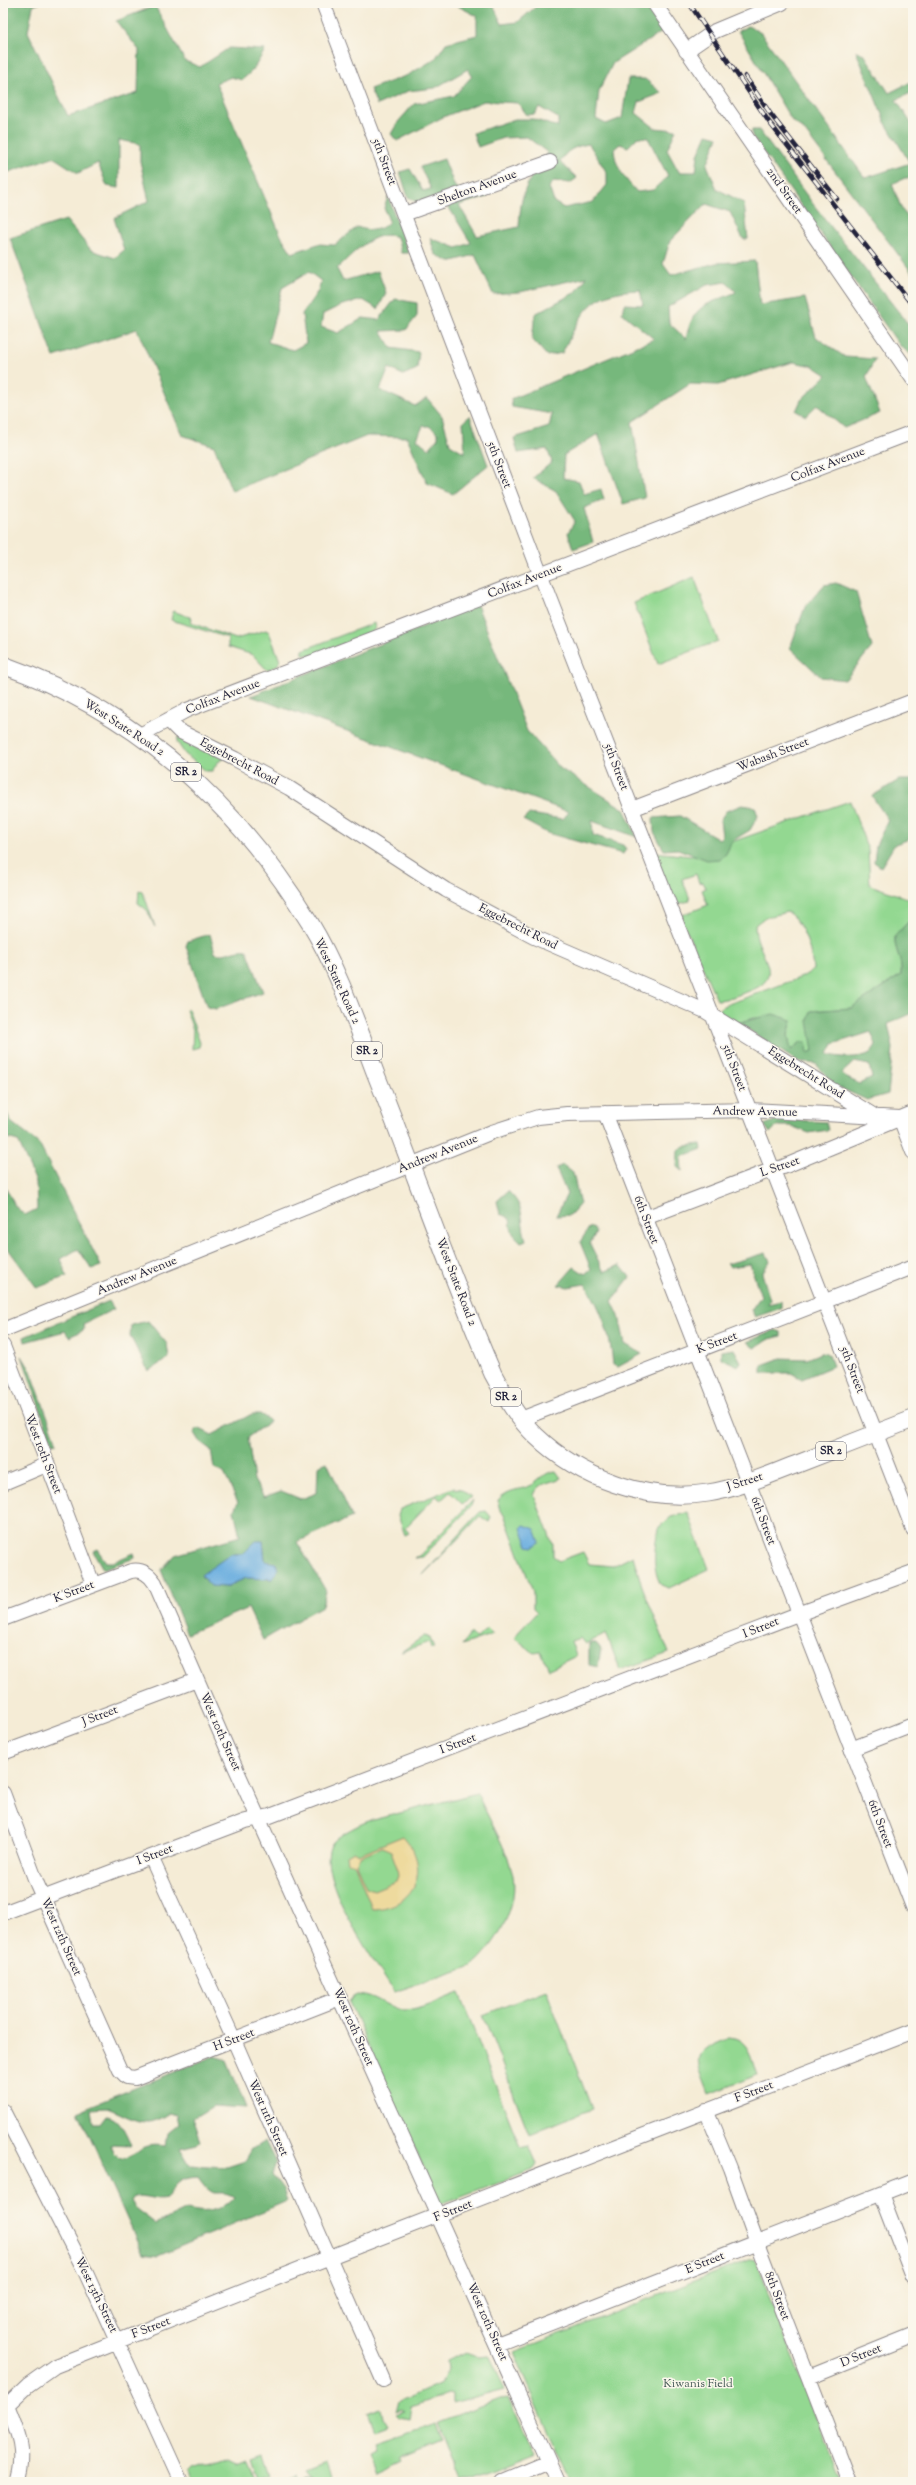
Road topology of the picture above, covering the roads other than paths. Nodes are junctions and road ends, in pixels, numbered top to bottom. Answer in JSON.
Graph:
{"nodes":[{"id":1,"x":323,"y":3,"type":"edge"},
{"id":2,"x":654,"y":3,"type":"edge"},
{"id":3,"x":782,"y":3,"type":"edge"},
{"id":4,"x":686,"y":51,"type":"junction"},
{"id":5,"x":550,"y":162,"type":"dead end"},
{"id":6,"x":404,"y":214,"type":"junction"},
{"id":7,"x":913,"y":379,"type":"edge"},
{"id":8,"x":913,"y":432,"type":"edge"},
{"id":9,"x":541,"y":575,"type":"junction"},
{"id":10,"x":5,"y":667,"type":"edge"},
{"id":11,"x":913,"y":701,"type":"edge"},
{"id":12,"x":168,"y":720,"type":"junction"},
{"id":13,"x":140,"y":735,"type":"junction"},
{"id":14,"x":632,"y":809,"type":"junction"},
{"id":15,"x":715,"y":1017,"type":"junction"},
{"id":16,"x":750,"y":1110,"type":"junction"},
{"id":17,"x":605,"y":1113,"type":"junction"},
{"id":18,"x":913,"y":1113,"type":"edge"},
{"id":19,"x":877,"y":1117,"type":"junction"},
{"id":20,"x":900,"y":1118,"type":"junction"},
{"id":21,"x":913,"y":1152,"type":"edge"},
{"id":22,"x":412,"y":1165,"type":"junction"},
{"id":23,"x":774,"y":1168,"type":"junction"},
{"id":24,"x":645,"y":1218,"type":"junction"},
{"id":25,"x":913,"y":1267,"type":"edge"},
{"id":26,"x":825,"y":1302,"type":"junction"},
{"id":27,"x":3,"y":1330,"type":"edge"},
{"id":28,"x":3,"y":1346,"type":"edge"},
{"id":29,"x":697,"y":1350,"type":"junction"},
{"id":30,"x":520,"y":1419,"type":"junction"},
{"id":31,"x":913,"y":1419,"type":"edge"},
{"id":32,"x":876,"y":1434,"type":"junction"},
{"id":33,"x":572,"y":1464,"type":"joint"},
{"id":34,"x":46,"y":1465,"type":"junction"},
{"id":35,"x":3,"y":1483,"type":"edge"},
{"id":36,"x":748,"y":1483,"type":"junction"},
{"id":37,"x":913,"y":1529,"type":"edge"},
{"id":38,"x":913,"y":1572,"type":"edge"},
{"id":39,"x":146,"y":1573,"type":"joint"},
{"id":40,"x":93,"y":1584,"type":"junction"},
{"id":41,"x":799,"y":1614,"type":"junction"},
{"id":42,"x":3,"y":1619,"type":"edge"},
{"id":43,"x":197,"y":1680,"type":"junction"},
{"id":44,"x":913,"y":1725,"type":"edge"},
{"id":45,"x":851,"y":1749,"type":"junction"},
{"id":46,"x":3,"y":1753,"type":"edge"},
{"id":47,"x":3,"y":1793,"type":"edge"},
{"id":48,"x":259,"y":1818,"type":"junction"},
{"id":49,"x":150,"y":1857,"type":"junction"},
{"id":50,"x":908,"y":1880,"type":"edge"},
{"id":51,"x":43,"y":1898,"type":"junction"},
{"id":52,"x":913,"y":1908,"type":"edge"},
{"id":53,"x":3,"y":1912,"type":"edge"},
{"id":54,"x":340,"y":1998,"type":"junction"},
{"id":55,"x":913,"y":2031,"type":"edge"},
{"id":56,"x":234,"y":2040,"type":"junction"},
{"id":57,"x":127,"y":2077,"type":"joint"},
{"id":58,"x":706,"y":2110,"type":"junction"},
{"id":59,"x":3,"y":2111,"type":"edge"},
{"id":60,"x":913,"y":2181,"type":"edge"},
{"id":61,"x":880,"y":2194,"type":"junction"},
{"id":62,"x":439,"y":2216,"type":"junction"},
{"id":63,"x":756,"y":2242,"type":"junction"},
{"id":64,"x":330,"y":2257,"type":"junction"},
{"id":65,"x":913,"y":2277,"type":"edge"},
{"id":66,"x":913,"y":2335,"type":"edge"},
{"id":67,"x":118,"y":2341,"type":"junction"},
{"id":68,"x":497,"y":2344,"type":"junction"},
{"id":69,"x":808,"y":2377,"type":"junction"},
{"id":70,"x":383,"y":2380,"type":"dead end"},
{"id":71,"x":5,"y":2403,"type":"edge"},
{"id":72,"x":549,"y":2462,"type":"junction"},
{"id":73,"x":18,"y":2482,"type":"edge"},
{"id":74,"x":181,"y":2482,"type":"edge"},
{"id":75,"x":501,"y":2482,"type":"edge"},
{"id":76,"x":558,"y":2482,"type":"edge"},
{"id":77,"x":849,"y":2482,"type":"edge"}],
"edges":[{"from":1,"to":6,"type":"street","name":"5th Street"},
{"from":2,"to":4,"type":"street","name":"2nd Street"},
{"from":3,"to":4,"type":"street"},
{"from":4,"to":7,"type":"street","name":"2nd Street"},
{"from":5,"to":6,"type":"street","name":"Shelton Avenue"},
{"from":6,"to":9,"type":"street","name":"5th Street"},
{"from":8,"to":9,"type":"street","name":"Colfax Avenue"},
{"from":9,"to":12,"type":"street","name":"Colfax Avenue"},
{"from":9,"to":14,"type":"street","name":"5th Street"},
{"from":10,"to":13,"type":"main road","name":"West State Road 2","number":"SR 2"},
{"from":11,"to":14,"type":"street","name":"Wabash Street"},
{"from":12,"to":13,"type":"street","name":"Colfax Avenue"},
{"from":12,"to":15,"type":"street","name":"Eggebrecht Road"},
{"from":13,"to":22,"type":"main road","name":"West State Road 2","number":"SR 2"},
{"from":14,"to":15,"type":"street","name":"5th Street"},
{"from":15,"to":16,"type":"street","name":"5th Street"},
{"from":15,"to":19,"type":"street","name":"Eggebrecht Road"},
{"from":16,"to":17,"type":"street","name":"Andrew Avenue"},
{"from":16,"to":19,"type":"street","name":"Andrew Avenue"},
{"from":16,"to":23,"type":"street","name":"5th Street"},
{"from":17,"to":22,"type":"street","name":"Andrew Avenue"},
{"from":17,"to":24,"type":"street","name":"6th Street"},
{"from":18,"to":20,"type":"street","name":"L Street"},
{"from":19,"to":20,"type":"street","name":"Andrew Avenue"},
{"from":20,"to":21,"type":"street"},
{"from":20,"to":23,"type":"street","name":"L Street"},
{"from":22,"to":27,"type":"street","name":"Andrew Avenue"},
{"from":22,"to":30,"type":"main road","name":"West State Road 2","number":"SR 2"},
{"from":23,"to":24,"type":"street","name":"L Street"},
{"from":23,"to":26,"type":"street","name":"5th Street"},
{"from":24,"to":29,"type":"street","name":"6th Street"},
{"from":25,"to":26,"type":"street","name":"K Street"},
{"from":26,"to":29,"type":"street","name":"K Street"},
{"from":26,"to":32,"type":"street","name":"5th Street"},
{"from":28,"to":34,"type":"street","name":"West 10th Street"},
{"from":29,"to":30,"type":"street","name":"K Street"},
{"from":29,"to":36,"type":"street","name":"6th Street"},
{"from":30,"to":33,"type":"main road","name":"West State Road 2","number":"SR 2"},
{"from":31,"to":32,"type":"main road","name":"J Street","number":"SR 2"},
{"from":32,"to":36,"type":"main road","name":"J Street","number":"SR 2"},
{"from":32,"to":37,"type":"street","name":"5th Street"},
{"from":33,"to":36,"type":"main road","name":"J Street","number":"SR 2"},
{"from":34,"to":35,"type":"street"},
{"from":34,"to":40,"type":"street","name":"West 10th Street"},
{"from":36,"to":41,"type":"street","name":"6th Street"},
{"from":38,"to":41,"type":"street","name":"I Street"},
{"from":39,"to":40,"type":"street","name":"K Street"},
{"from":39,"to":43,"type":"street","name":"West 10th Street"},
{"from":40,"to":42,"type":"street","name":"K Street"},
{"from":41,"to":45,"type":"street","name":"6th Street"},
{"from":41,"to":48,"type":"street","name":"I Street"},
{"from":43,"to":46,"type":"street","name":"J Street"},
{"from":43,"to":48,"type":"street","name":"West 10th Street"},
{"from":44,"to":45,"type":"street"},
{"from":45,"to":50,"type":"street","name":"6th Street"},
{"from":47,"to":51,"type":"street","name":"West 12th Street"},
{"from":48,"to":49,"type":"street","name":"I Street"},
{"from":48,"to":54,"type":"street","name":"West 10th Street"},
{"from":49,"to":51,"type":"street","name":"I Street"},
{"from":49,"to":56,"type":"street","name":"West 11th Street"},
{"from":50,"to":52,"type":"street","name":"6th Street"},
{"from":51,"to":53,"type":"street","name":"I Street"},
{"from":51,"to":57,"type":"street","name":"West 12th Street"},
{"from":54,"to":56,"type":"street","name":"H Street"},
{"from":54,"to":62,"type":"street","name":"West 10th Street"},
{"from":55,"to":58,"type":"street","name":"F Street"},
{"from":56,"to":57,"type":"street","name":"H Street"},
{"from":56,"to":64,"type":"street","name":"West 11th Street"},
{"from":58,"to":62,"type":"street","name":"F Street"},
{"from":58,"to":63,"type":"street","name":"8th Street"},
{"from":59,"to":67,"type":"street","name":"West 13th Street"},
{"from":60,"to":61,"type":"street","name":"E Street"},
{"from":61,"to":63,"type":"street","name":"E Street"},
{"from":61,"to":65,"type":"street"},
{"from":62,"to":64,"type":"street","name":"F Street"},
{"from":62,"to":68,"type":"street","name":"West 10th Street"},
{"from":63,"to":68,"type":"street","name":"E Street"},
{"from":63,"to":69,"type":"street","name":"8th Street"},
{"from":64,"to":67,"type":"street","name":"F Street"},
{"from":64,"to":70,"type":"street","name":"West 11th Street"},
{"from":66,"to":69,"type":"street","name":"D Street"},
{"from":67,"to":71,"type":"street","name":"F Street"},
{"from":67,"to":74,"type":"street","name":"West 13th Street"},
{"from":68,"to":72,"type":"street","name":"West 10th Street"},
{"from":69,"to":77,"type":"street","name":"8th Street"},
{"from":71,"to":73,"type":"street"},
{"from":72,"to":75,"type":"street"},
{"from":72,"to":76,"type":"street","name":"West 10th Street"}]}
